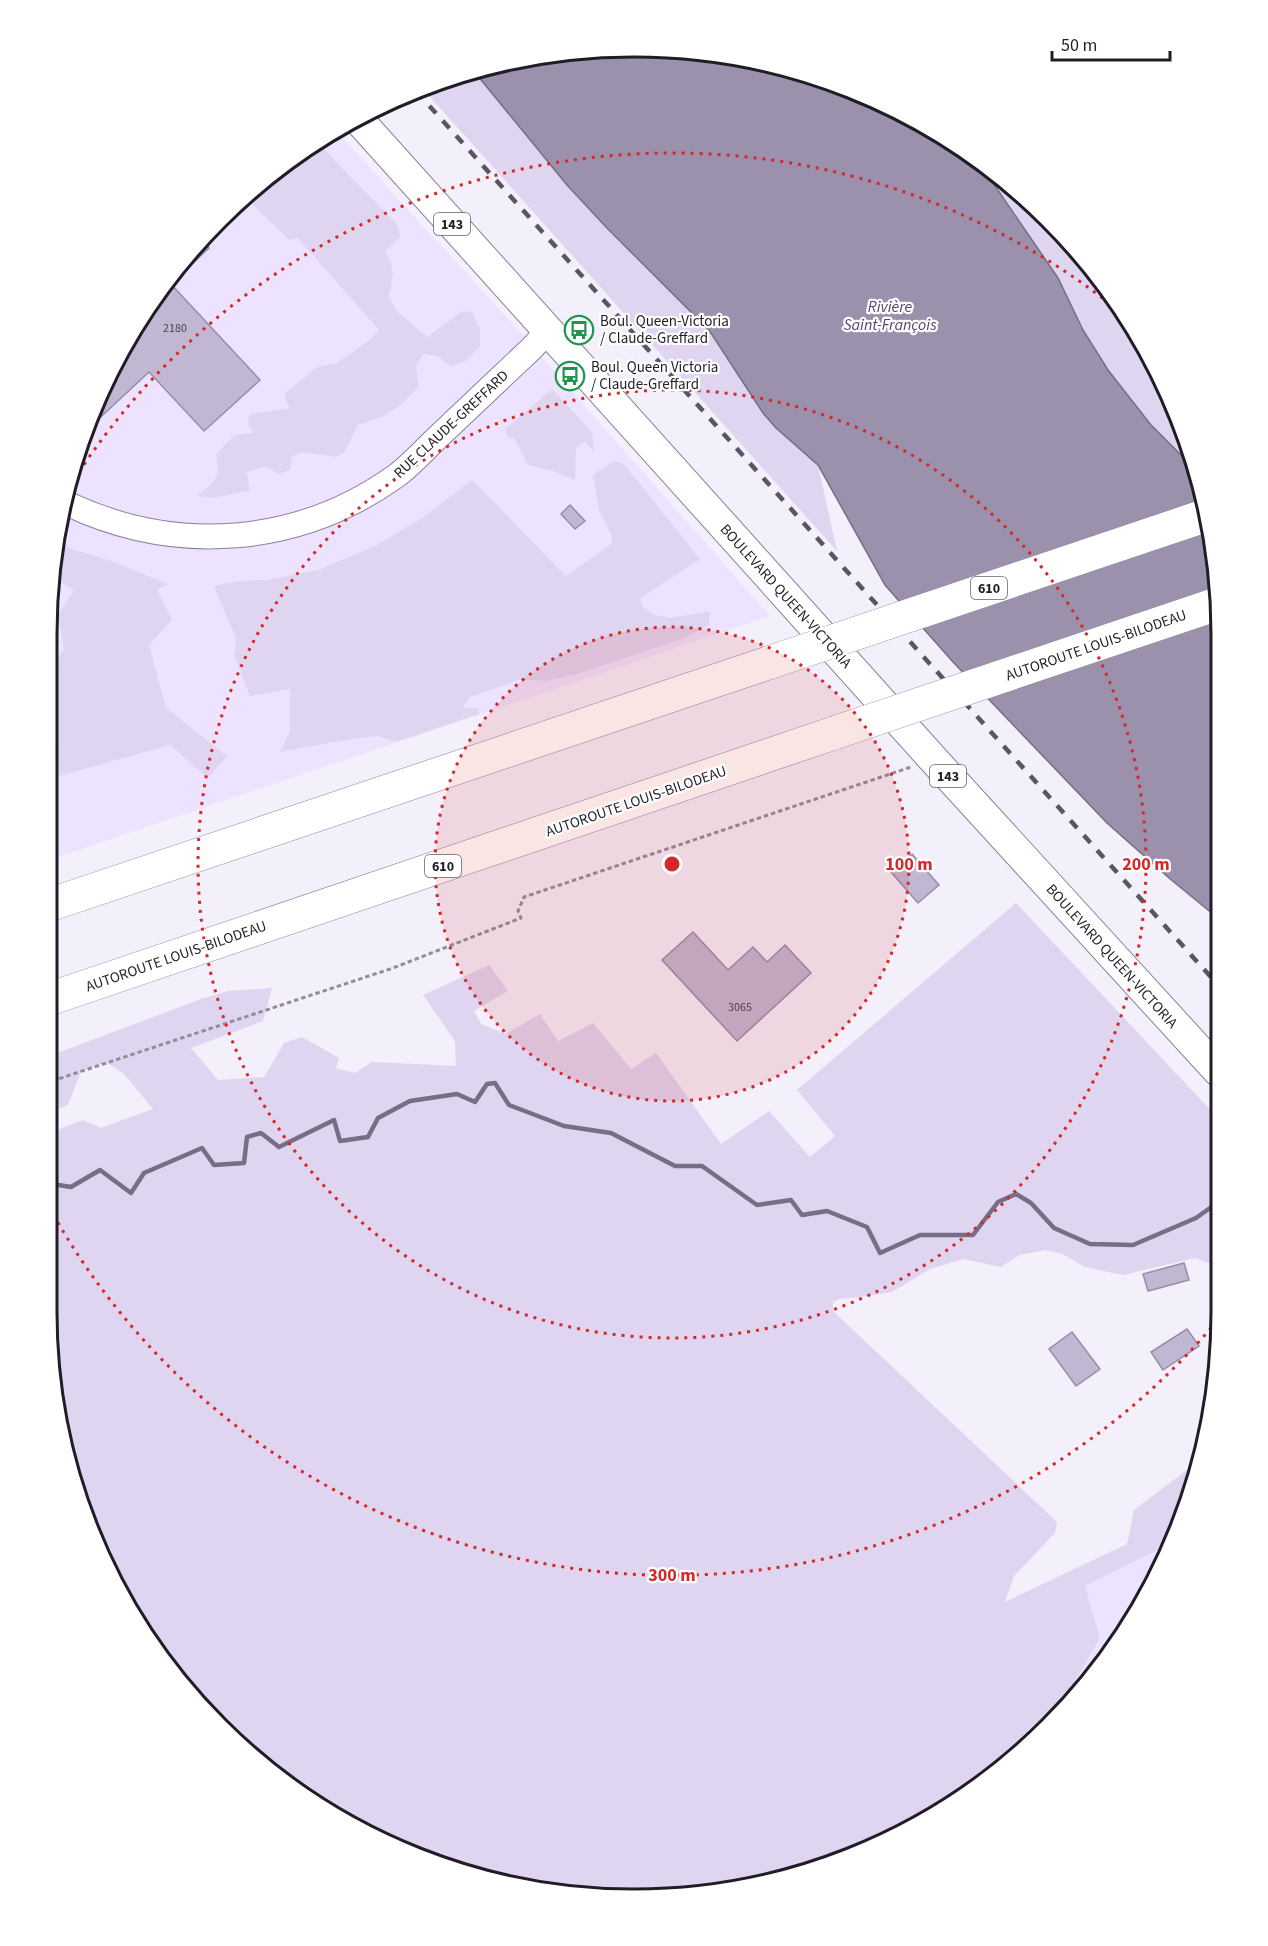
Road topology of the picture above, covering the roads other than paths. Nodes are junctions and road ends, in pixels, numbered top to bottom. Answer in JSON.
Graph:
{"nodes":[{"id":1,"x":363,"y":125,"type":"edge"},
{"id":2,"x":548,"y":331,"type":"junction"},
{"id":3,"x":72,"y":506,"type":"edge"},
{"id":4,"x":1199,"y":518,"type":"edge"},
{"id":5,"x":1210,"y":606,"type":"edge"},
{"id":6,"x":57,"y":902,"type":"edge"},
{"id":7,"x":57,"y":996,"type":"edge"},
{"id":8,"x":1211,"y":1063,"type":"edge"}],
"edges":[{"from":1,"to":2,"type":"main road","name":"BOULEVARD QUEEN-VICTORIA","number":"143"},
{"from":2,"to":3,"type":"street","name":"RUE CLAUDE-GREFFARD"},
{"from":2,"to":8,"type":"main road","name":"BOULEVARD QUEEN-VICTORIA","number":"143"},
{"from":4,"to":6,"type":"highway","number":"610","bridge":true},
{"from":5,"to":7,"type":"highway","name":"AUTOROUTE LOUIS-BILODEAU","number":"610","bridge":true}]}
